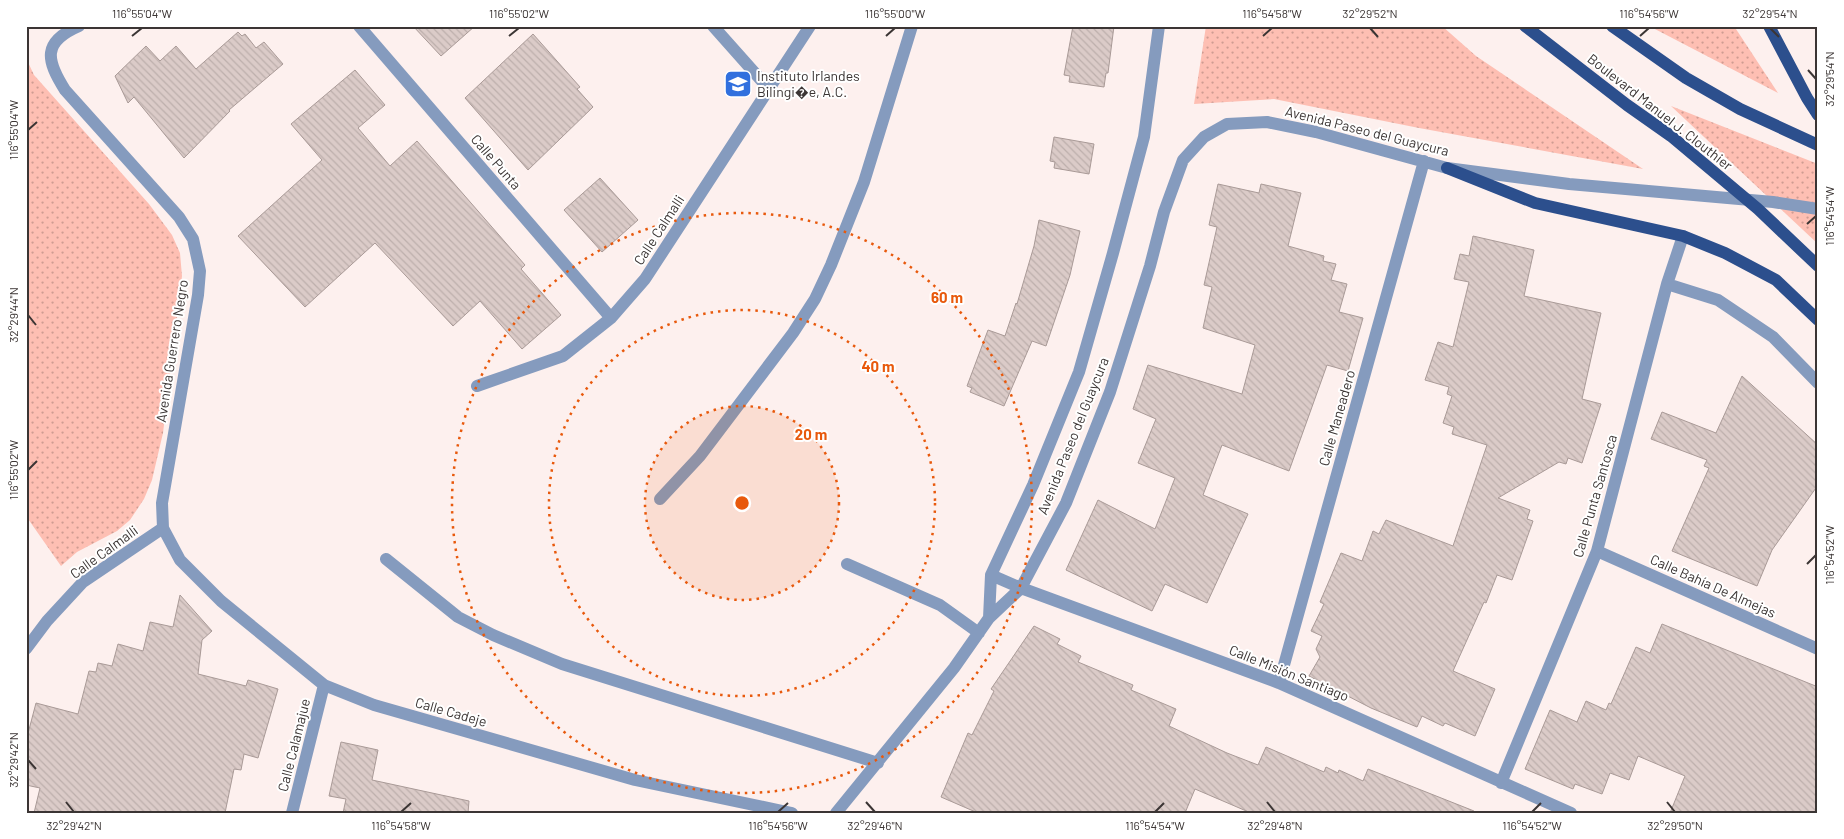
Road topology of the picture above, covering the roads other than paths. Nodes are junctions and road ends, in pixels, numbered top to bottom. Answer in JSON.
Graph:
{"nodes":[{"id":1,"x":79,"y":26,"type":"edge"},
{"id":2,"x":359,"y":26,"type":"edge"},
{"id":3,"x":712,"y":26,"type":"edge"},
{"id":4,"x":810,"y":26,"type":"edge"},
{"id":5,"x":912,"y":26,"type":"edge"},
{"id":6,"x":1158,"y":26,"type":"edge"},
{"id":7,"x":1525,"y":26,"type":"edge"},
{"id":8,"x":1612,"y":26,"type":"edge"},
{"id":9,"x":1769,"y":26,"type":"edge"},
{"id":10,"x":769,"y":90,"type":"junction"},
{"id":11,"x":1818,"y":115,"type":"edge"},
{"id":12,"x":1818,"y":145,"type":"edge"},
{"id":13,"x":1424,"y":161,"type":"junction"},
{"id":14,"x":1447,"y":168,"type":"junction"},
{"id":15,"x":1818,"y":209,"type":"edge"},
{"id":16,"x":1683,"y":236,"type":"junction"},
{"id":17,"x":1818,"y":266,"type":"edge"},
{"id":18,"x":1668,"y":284,"type":"junction"},
{"id":19,"x":611,"y":318,"type":"junction"},
{"id":20,"x":1818,"y":320,"type":"edge"},
{"id":21,"x":1818,"y":383,"type":"edge"},
{"id":22,"x":477,"y":386,"type":"dead end"},
{"id":23,"x":660,"y":499,"type":"dead end"},
{"id":24,"x":163,"y":528,"type":"junction"},
{"id":25,"x":1597,"y":551,"type":"junction"},
{"id":26,"x":386,"y":559,"type":"dead end"},
{"id":27,"x":847,"y":564,"type":"dead end"},
{"id":28,"x":991,"y":575,"type":"junction"},
{"id":29,"x":1021,"y":588,"type":"junction"},
{"id":30,"x":989,"y":618,"type":"junction"},
{"id":31,"x":979,"y":633,"type":"junction"},
{"id":32,"x":26,"y":649,"type":"edge"},
{"id":33,"x":1818,"y":649,"type":"edge"},
{"id":34,"x":1279,"y":682,"type":"junction"},
{"id":35,"x":324,"y":685,"type":"junction"},
{"id":36,"x":878,"y":763,"type":"junction"},
{"id":37,"x":1501,"y":783,"type":"junction"},
{"id":38,"x":292,"y":813,"type":"edge"},
{"id":39,"x":792,"y":813,"type":"edge"},
{"id":40,"x":836,"y":813,"type":"edge"},
{"id":41,"x":1571,"y":813,"type":"edge"}],
"edges":[{"from":1,"to":24,"type":"street","name":"Avenida Guerrero Negro"},
{"from":2,"to":19,"type":"street","name":"Calle Punta"},
{"from":3,"to":10,"type":"street"},
{"from":4,"to":10,"type":"street","name":"Calle Calmalli"},
{"from":5,"to":23,"type":"street"},
{"from":6,"to":28,"type":"street","name":"Avenida Paseo del Guaycura"},
{"from":7,"to":17,"type":"main road","name":"Boulevard Manuel J. Clouthier"},
{"from":8,"to":12,"type":"main road"},
{"from":9,"to":11,"type":"main road"},
{"from":10,"to":19,"type":"street","name":"Calle Calmalli"},
{"from":13,"to":14,"type":"street","name":"Avenida Paseo del Guaycura"},
{"from":13,"to":29,"type":"street","name":"Avenida Paseo del Guaycura"},
{"from":13,"to":34,"type":"street","name":"Calle Maneadero"},
{"from":14,"to":15,"type":"street","name":"Avenida Paseo del Guaycura"},
{"from":14,"to":16,"type":"main road"},
{"from":16,"to":18,"type":"street","name":"Calle Punta Santosca"},
{"from":16,"to":20,"type":"main road"},
{"from":18,"to":21,"type":"street"},
{"from":18,"to":25,"type":"street","name":"Calle Punta Santosca"},
{"from":19,"to":22,"type":"street","name":"Calle Calmalli"},
{"from":24,"to":32,"type":"street","name":"Calle Calmalli"},
{"from":24,"to":35,"type":"street","name":"Calle Cadeje"},
{"from":25,"to":33,"type":"street","name":"Calle Bahía De Almejas"},
{"from":25,"to":37,"type":"street","name":"Calle Punta Santosca"},
{"from":26,"to":36,"type":"street"},
{"from":27,"to":31,"type":"street"},
{"from":28,"to":29,"type":"street","name":"Calle Misión Santiago"},
{"from":28,"to":30,"type":"street","name":"Avenida Paseo del Guaycura"},
{"from":29,"to":30,"type":"street","name":"Avenida Paseo del Guaycura"},
{"from":29,"to":34,"type":"street","name":"Calle Misión Santiago"},
{"from":30,"to":31,"type":"street","name":"Avenida Paseo del Guaycura"},
{"from":31,"to":36,"type":"street","name":"Avenida Paseo del Guaycura"},
{"from":34,"to":37,"type":"street","name":"Calle Misión Santiago"},
{"from":35,"to":38,"type":"street","name":"Calle Calamajue"},
{"from":35,"to":39,"type":"street","name":"Calle Cadeje"},
{"from":36,"to":40,"type":"street","name":"Avenida Paseo del Guaycura"},
{"from":37,"to":41,"type":"street","name":"Calle Misión Santiago"}]}
